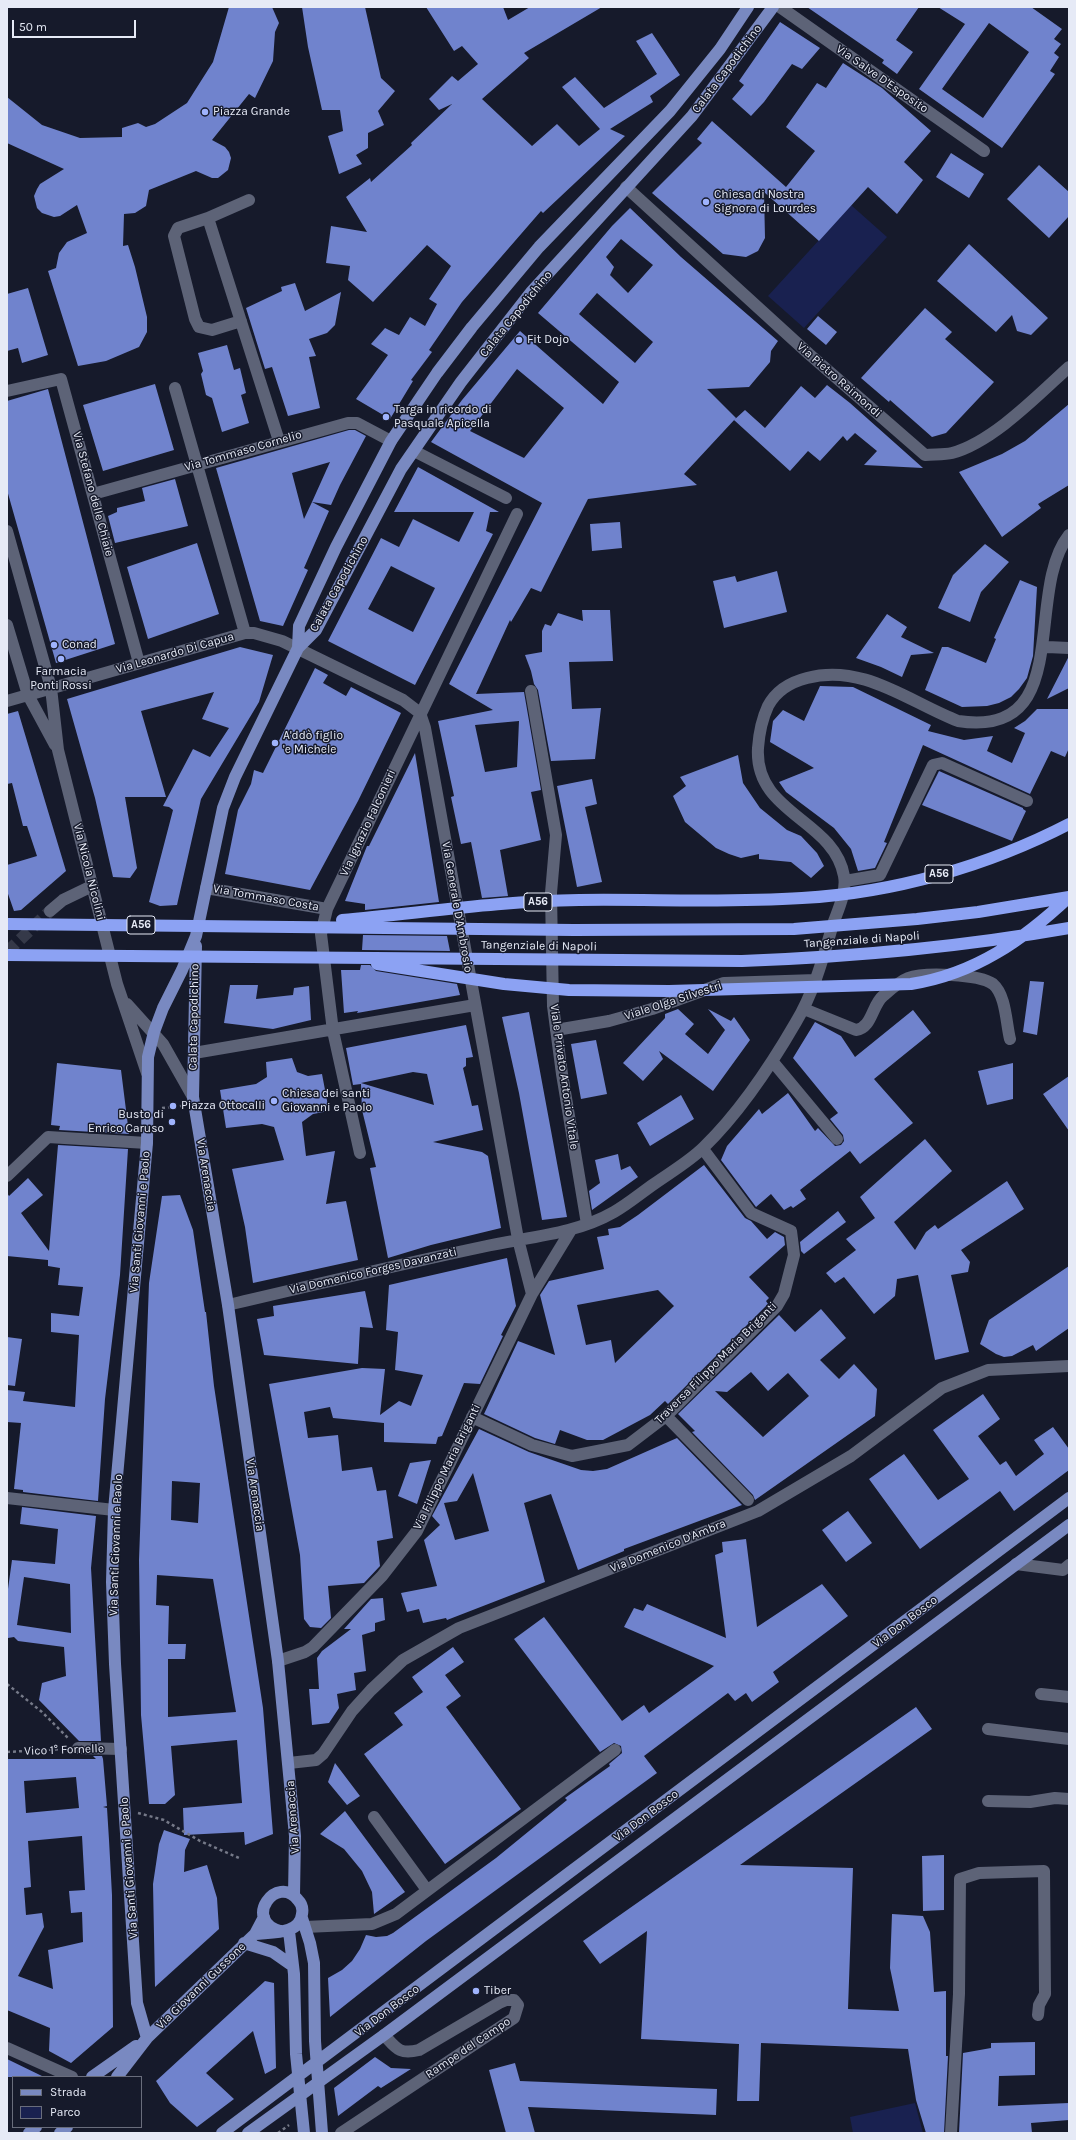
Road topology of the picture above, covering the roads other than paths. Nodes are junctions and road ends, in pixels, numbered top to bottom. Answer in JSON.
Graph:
{"nodes":[{"id":1,"x":748,"y":7,"type":"edge"},
{"id":2,"x":773,"y":7,"type":"edge"},
{"id":3,"x":780,"y":7,"type":"edge"},
{"id":4,"x":984,"y":151,"type":"dead end"},
{"id":5,"x":611,"y":173,"type":"junction"},
{"id":6,"x":626,"y":187,"type":"junction"},
{"id":7,"x":249,"y":200,"type":"dead end"},
{"id":8,"x":208,"y":218,"type":"junction"},
{"id":9,"x":241,"y":321,"type":"junction"},
{"id":10,"x":1069,"y":367,"type":"edge"},
{"id":11,"x":175,"y":388,"type":"dead end"},
{"id":12,"x":7,"y":391,"type":"edge"},
{"id":13,"x":279,"y":441,"type":"junction"},
{"id":14,"x":391,"y":441,"type":"junction"},
{"id":15,"x":414,"y":451,"type":"junction"},
{"id":16,"x":196,"y":464,"type":"junction"},
{"id":17,"x":93,"y":494,"type":"junction"},
{"id":18,"x":506,"y":498,"type":"dead end"},
{"id":19,"x":517,"y":514,"type":"dead end"},
{"id":20,"x":7,"y":531,"type":"edge"},
{"id":21,"x":1069,"y":535,"type":"edge"},
{"id":22,"x":7,"y":625,"type":"edge"},
{"id":23,"x":245,"y":633,"type":"junction"},
{"id":24,"x":1047,"y":647,"type":"junction"},
{"id":25,"x":298,"y":648,"type":"junction"},
{"id":26,"x":1069,"y":648,"type":"edge"},
{"id":27,"x":139,"y":663,"type":"junction"},
{"id":28,"x":51,"y":688,"type":"junction"},
{"id":29,"x":531,"y":691,"type":"dead end"},
{"id":30,"x":28,"y":695,"type":"junction"},
{"id":31,"x":7,"y":701,"type":"edge"},
{"id":32,"x":420,"y":714,"type":"junction"},
{"id":33,"x":58,"y":750,"type":"junction"},
{"id":34,"x":1027,"y":801,"type":"dead end"},
{"id":35,"x":1069,"y":824,"type":"edge"},
{"id":36,"x":845,"y":881,"type":"junction"},
{"id":37,"x":92,"y":886,"type":"junction"},
{"id":38,"x":206,"y":888,"type":"junction"},
{"id":39,"x":1069,"y":897,"type":"edge"},
{"id":40,"x":327,"y":909,"type":"junction"},
{"id":41,"x":50,"y":911,"type":"tunnel mouth"},
{"id":42,"x":7,"y":924,"type":"edge"},
{"id":43,"x":275,"y":926,"type":"junction"},
{"id":44,"x":1069,"y":928,"type":"edge"},
{"id":45,"x":196,"y":936,"type":"junction"},
{"id":46,"x":7,"y":955,"type":"edge"},
{"id":47,"x":336,"y":958,"type":"junction"},
{"id":48,"x":816,"y":980,"type":"junction"},
{"id":49,"x":121,"y":995,"type":"junction"},
{"id":50,"x":475,"y":1005,"type":"junction"},
{"id":51,"x":804,"y":1009,"type":"junction"},
{"id":52,"x":556,"y":1030,"type":"junction"},
{"id":53,"x":333,"y":1031,"type":"junction"},
{"id":54,"x":154,"y":1032,"type":"junction"},
{"id":55,"x":1010,"y":1039,"type":"dead end"},
{"id":56,"x":194,"y":1053,"type":"junction"},
{"id":57,"x":773,"y":1062,"type":"junction"},
{"id":58,"x":147,"y":1075,"type":"junction"},
{"id":59,"x":193,"y":1097,"type":"junction"},
{"id":60,"x":837,"y":1139,"type":"dead end"},
{"id":61,"x":147,"y":1143,"type":"junction"},
{"id":62,"x":703,"y":1149,"type":"junction"},
{"id":63,"x":360,"y":1153,"type":"dead end"},
{"id":64,"x":7,"y":1176,"type":"edge"},
{"id":65,"x":587,"y":1224,"type":"junction"},
{"id":66,"x":571,"y":1230,"type":"junction"},
{"id":67,"x":518,"y":1239,"type":"junction"},
{"id":68,"x":532,"y":1294,"type":"junction"},
{"id":69,"x":228,"y":1305,"type":"junction"},
{"id":70,"x":1069,"y":1366,"type":"edge"},
{"id":71,"x":472,"y":1416,"type":"junction"},
{"id":72,"x":666,"y":1416,"type":"junction"},
{"id":73,"x":7,"y":1498,"type":"edge"},
{"id":74,"x":1069,"y":1498,"type":"edge"},
{"id":75,"x":748,"y":1500,"type":"dead end"},
{"id":76,"x":114,"y":1510,"type":"junction"},
{"id":77,"x":1069,"y":1525,"type":"edge"},
{"id":78,"x":1016,"y":1564,"type":"junction"},
{"id":79,"x":1069,"y":1565,"type":"edge"},
{"id":80,"x":278,"y":1661,"type":"junction"},
{"id":81,"x":1041,"y":1694,"type":"dead end"},
{"id":82,"x":1069,"y":1697,"type":"edge"},
{"id":83,"x":988,"y":1729,"type":"dead end"},
{"id":84,"x":1069,"y":1739,"type":"edge"},
{"id":85,"x":78,"y":1748,"type":"road end"},
{"id":86,"x":121,"y":1749,"type":"junction"},
{"id":87,"x":615,"y":1750,"type":"dead end"},
{"id":88,"x":289,"y":1763,"type":"junction"},
{"id":89,"x":1069,"y":1799,"type":"edge"},
{"id":90,"x":988,"y":1801,"type":"dead end"},
{"id":91,"x":374,"y":1816,"type":"dead end"},
{"id":92,"x":427,"y":1890,"type":"junction"},
{"id":93,"x":294,"y":1895,"type":"junction"},
{"id":94,"x":264,"y":1917,"type":"junction"},
{"id":95,"x":303,"y":1923,"type":"junction"},
{"id":96,"x":284,"y":1931,"type":"junction"},
{"id":97,"x":255,"y":1934,"type":"junction"},
{"id":98,"x":244,"y":1943,"type":"junction"},
{"id":99,"x":293,"y":1966,"type":"junction"},
{"id":100,"x":1038,"y":2015,"type":"dead end"},
{"id":101,"x":374,"y":2021,"type":"junction"},
{"id":102,"x":384,"y":2034,"type":"junction"},
{"id":103,"x":147,"y":2038,"type":"junction"},
{"id":104,"x":7,"y":2048,"type":"edge"},
{"id":105,"x":70,"y":2076,"type":"edge"},
{"id":106,"x":93,"y":2076,"type":"edge"},
{"id":107,"x":118,"y":2076,"type":"edge"},
{"id":108,"x":222,"y":2133,"type":"edge"},
{"id":109,"x":248,"y":2133,"type":"edge"},
{"id":110,"x":304,"y":2133,"type":"edge"},
{"id":111,"x":322,"y":2133,"type":"edge"},
{"id":112,"x":341,"y":2133,"type":"edge"},
{"id":113,"x":951,"y":2133,"type":"edge"}],
"edges":[{"from":1,"to":5,"type":"main road","name":"Calata Capodichino"},
{"from":2,"to":6,"type":"main road","name":"Calata Capodichino"},
{"from":3,"to":4,"type":"street","name":"Via Salve D'Esposito"},
{"from":5,"to":6,"type":"main road"},
{"from":5,"to":14,"type":"main road","name":"Calata Capodichino"},
{"from":6,"to":10,"type":"street","name":"Via Pietro Raimondi"},
{"from":6,"to":15,"type":"main road","name":"Calata Capodichino"},
{"from":7,"to":8,"type":"street"},
{"from":8,"to":9,"type":"street"},
{"from":8,"to":9,"type":"street"},
{"from":9,"to":13,"type":"street"},
{"from":11,"to":16,"type":"street"},
{"from":12,"to":17,"type":"street","name":"Via Stefano delle Chiaie"},
{"from":13,"to":14,"type":"street","name":"Via Tommaso Cornelio"},
{"from":13,"to":16,"type":"street","name":"Via Tommaso Cornelio"},
{"from":14,"to":25,"type":"main road","name":"Calata Capodichino"},
{"from":15,"to":18,"type":"street"},
{"from":15,"to":25,"type":"main road","name":"Calata Capodichino"},
{"from":16,"to":17,"type":"street","name":"Via Tommaso Cornelio"},
{"from":16,"to":23,"type":"street"},
{"from":17,"to":27,"type":"street","name":"Via Stefano delle Chiaie"},
{"from":19,"to":32,"type":"street","name":"Via Ignazio Falconieri"},
{"from":20,"to":28,"type":"street","name":"Via Nicola Nicolini"},
{"from":21,"to":24,"type":"street"},
{"from":22,"to":30,"type":"street","name":"Via Nicola Nicolini"},
{"from":23,"to":25,"type":"street","name":"Via Leonardo Di Capua"},
{"from":23,"to":27,"type":"street","name":"Via Leonardo Di Capua"},
{"from":24,"to":26,"type":"street"},
{"from":24,"to":36,"type":"street"},
{"from":25,"to":32,"type":"street"},
{"from":25,"to":38,"type":"main road","name":"Calata Capodichino"},
{"from":27,"to":28,"type":"street","name":"Via Leonardo Di Capua"},
{"from":28,"to":30,"type":"street","name":"Via Leonardo Di Capua"},
{"from":28,"to":33,"type":"street","name":"Via Nicola Nicolini"},
{"from":29,"to":52,"type":"street","name":"Viale Privato Antonio Vitale"},
{"from":30,"to":31,"type":"street","name":"Via Leonardo Di Capua"},
{"from":30,"to":33,"type":"street","name":"Via Nicola Nicolini"},
{"from":32,"to":40,"type":"street","name":"Via Ignazio Falconieri"},
{"from":32,"to":50,"type":"street","name":"Via Generale D'Ambrosio"},
{"from":33,"to":37,"type":"street","name":"Via Nicola Nicolini"},
{"from":34,"to":36,"type":"street"},
{"from":35,"to":43,"type":"highway","number":"A56"},
{"from":36,"to":48,"type":"street"},
{"from":37,"to":41,"type":"street"},
{"from":37,"to":49,"type":"street","name":"Via Nicola Nicolini"},
{"from":38,"to":40,"type":"street","name":"Via Tommaso Costa"},
{"from":38,"to":45,"type":"main road","name":"Calata Capodichino"},
{"from":39,"to":43,"type":"highway","name":"Tangenziale di Napoli"},
{"from":39,"to":47,"type":"highway"},
{"from":40,"to":53,"type":"street","name":"Via Ignazio Falconieri"},
{"from":42,"to":43,"type":"highway","name":"Tangenziale di Napoli","number":"A56"},
{"from":44,"to":47,"type":"highway","name":"Tangenziale di Napoli"},
{"from":45,"to":54,"type":"main road","name":"Calata Capodichino"},
{"from":45,"to":56,"type":"main road","name":"Calata Capodichino"},
{"from":46,"to":47,"type":"highway","name":"Tangenziale di Napoli"},
{"from":48,"to":51,"type":"street"},
{"from":48,"to":52,"type":"street","name":"Viale Olga Silvestri"},
{"from":49,"to":54,"type":"street","name":"Via Nicola Nicolini"},
{"from":49,"to":58,"type":"street","name":"Via Nicola Nicolini"},
{"from":50,"to":53,"type":"street"},
{"from":50,"to":67,"type":"street","name":"Via Generale D'Ambrosio"},
{"from":51,"to":55,"type":"street"},
{"from":51,"to":57,"type":"street"},
{"from":52,"to":65,"type":"street","name":"Viale Privato Antonio Vitale"},
{"from":53,"to":56,"type":"street"},
{"from":53,"to":63,"type":"street","name":"Via Ignazio Falconieri"},
{"from":54,"to":58,"type":"main road","name":"Calata Capodichino"},
{"from":54,"to":59,"type":"street","name":"Via Nicola Nicolini"},
{"from":56,"to":59,"type":"main road","name":"Calata Capodichino"},
{"from":57,"to":60,"type":"street"},
{"from":57,"to":62,"type":"street"},
{"from":58,"to":61,"type":"main road","name":"Via Santi Giovanni e Paolo"},
{"from":59,"to":69,"type":"main road","name":"Via Arenaccia"},
{"from":61,"to":64,"type":"street"},
{"from":61,"to":76,"type":"main road","name":"Via Santi Giovanni e Paolo"},
{"from":62,"to":65,"type":"street"},
{"from":62,"to":72,"type":"street","name":"Traversa Filippo Maria Briganti"},
{"from":65,"to":66,"type":"street"},
{"from":66,"to":67,"type":"street"},
{"from":66,"to":68,"type":"street","name":"Via Filippo Maria Briganti"},
{"from":67,"to":68,"type":"street"},
{"from":67,"to":69,"type":"street","name":"Via Domenico Forges Davanzati"},
{"from":68,"to":71,"type":"street","name":"Via Filippo Maria Briganti"},
{"from":69,"to":80,"type":"main road","name":"Via Arenaccia"},
{"from":70,"to":88,"type":"street","name":"Via Domenico D'Ambra"},
{"from":71,"to":72,"type":"street","name":"Traversa Filippo Maria Briganti"},
{"from":71,"to":80,"type":"street","name":"Via Filippo Maria Briganti"},
{"from":72,"to":75,"type":"street"},
{"from":73,"to":76,"type":"street"},
{"from":74,"to":101,"type":"main road","name":"Via Don Bosco"},
{"from":76,"to":86,"type":"main road","name":"Via Santi Giovanni e Paolo"},
{"from":77,"to":78,"type":"main road","name":"Via Don Bosco"},
{"from":78,"to":79,"type":"street"},
{"from":78,"to":102,"type":"main road","name":"Via Don Bosco"},
{"from":80,"to":88,"type":"main road","name":"Via Arenaccia"},
{"from":81,"to":82,"type":"street"},
{"from":83,"to":84,"type":"street"},
{"from":85,"to":86,"type":"street","name":"Vico 1° Fornelle"},
{"from":86,"to":103,"type":"main road","name":"Via Santi Giovanni e Paolo"},
{"from":87,"to":92,"type":"street"},
{"from":88,"to":93,"type":"main road","name":"Via Arenaccia"},
{"from":89,"to":90,"type":"street"},
{"from":91,"to":92,"type":"street"},
{"from":92,"to":95,"type":"street"},
{"from":93,"to":94,"type":"main road"},
{"from":93,"to":95,"type":"main road"},
{"from":94,"to":96,"type":"main road"},
{"from":94,"to":97,"type":"main road","name":"Via Giovanni Gussone"},
{"from":95,"to":96,"type":"main road"},
{"from":95,"to":111,"type":"main road"},
{"from":96,"to":97,"type":"main road","name":"Via Giovanni Gussone"},
{"from":96,"to":99,"type":"main road"},
{"from":97,"to":98,"type":"main road","name":"Via Giovanni Gussone"},
{"from":98,"to":99,"type":"main road"},
{"from":98,"to":103,"type":"main road","name":"Via Giovanni Gussone"},
{"from":99,"to":110,"type":"main road"},
{"from":100,"to":113,"type":"street"},
{"from":101,"to":102,"type":"main road"},
{"from":101,"to":108,"type":"main road","name":"Via Don Bosco"},
{"from":102,"to":109,"type":"main road","name":"Via Don Bosco"},
{"from":102,"to":112,"type":"street","name":"Rampe del Campo"},
{"from":103,"to":106,"type":"main road","name":"Via Giovanni Gussone"},
{"from":103,"to":107,"type":"main road","name":"Via Giovanni Gussone"},
{"from":104,"to":105,"type":"street"}]}
